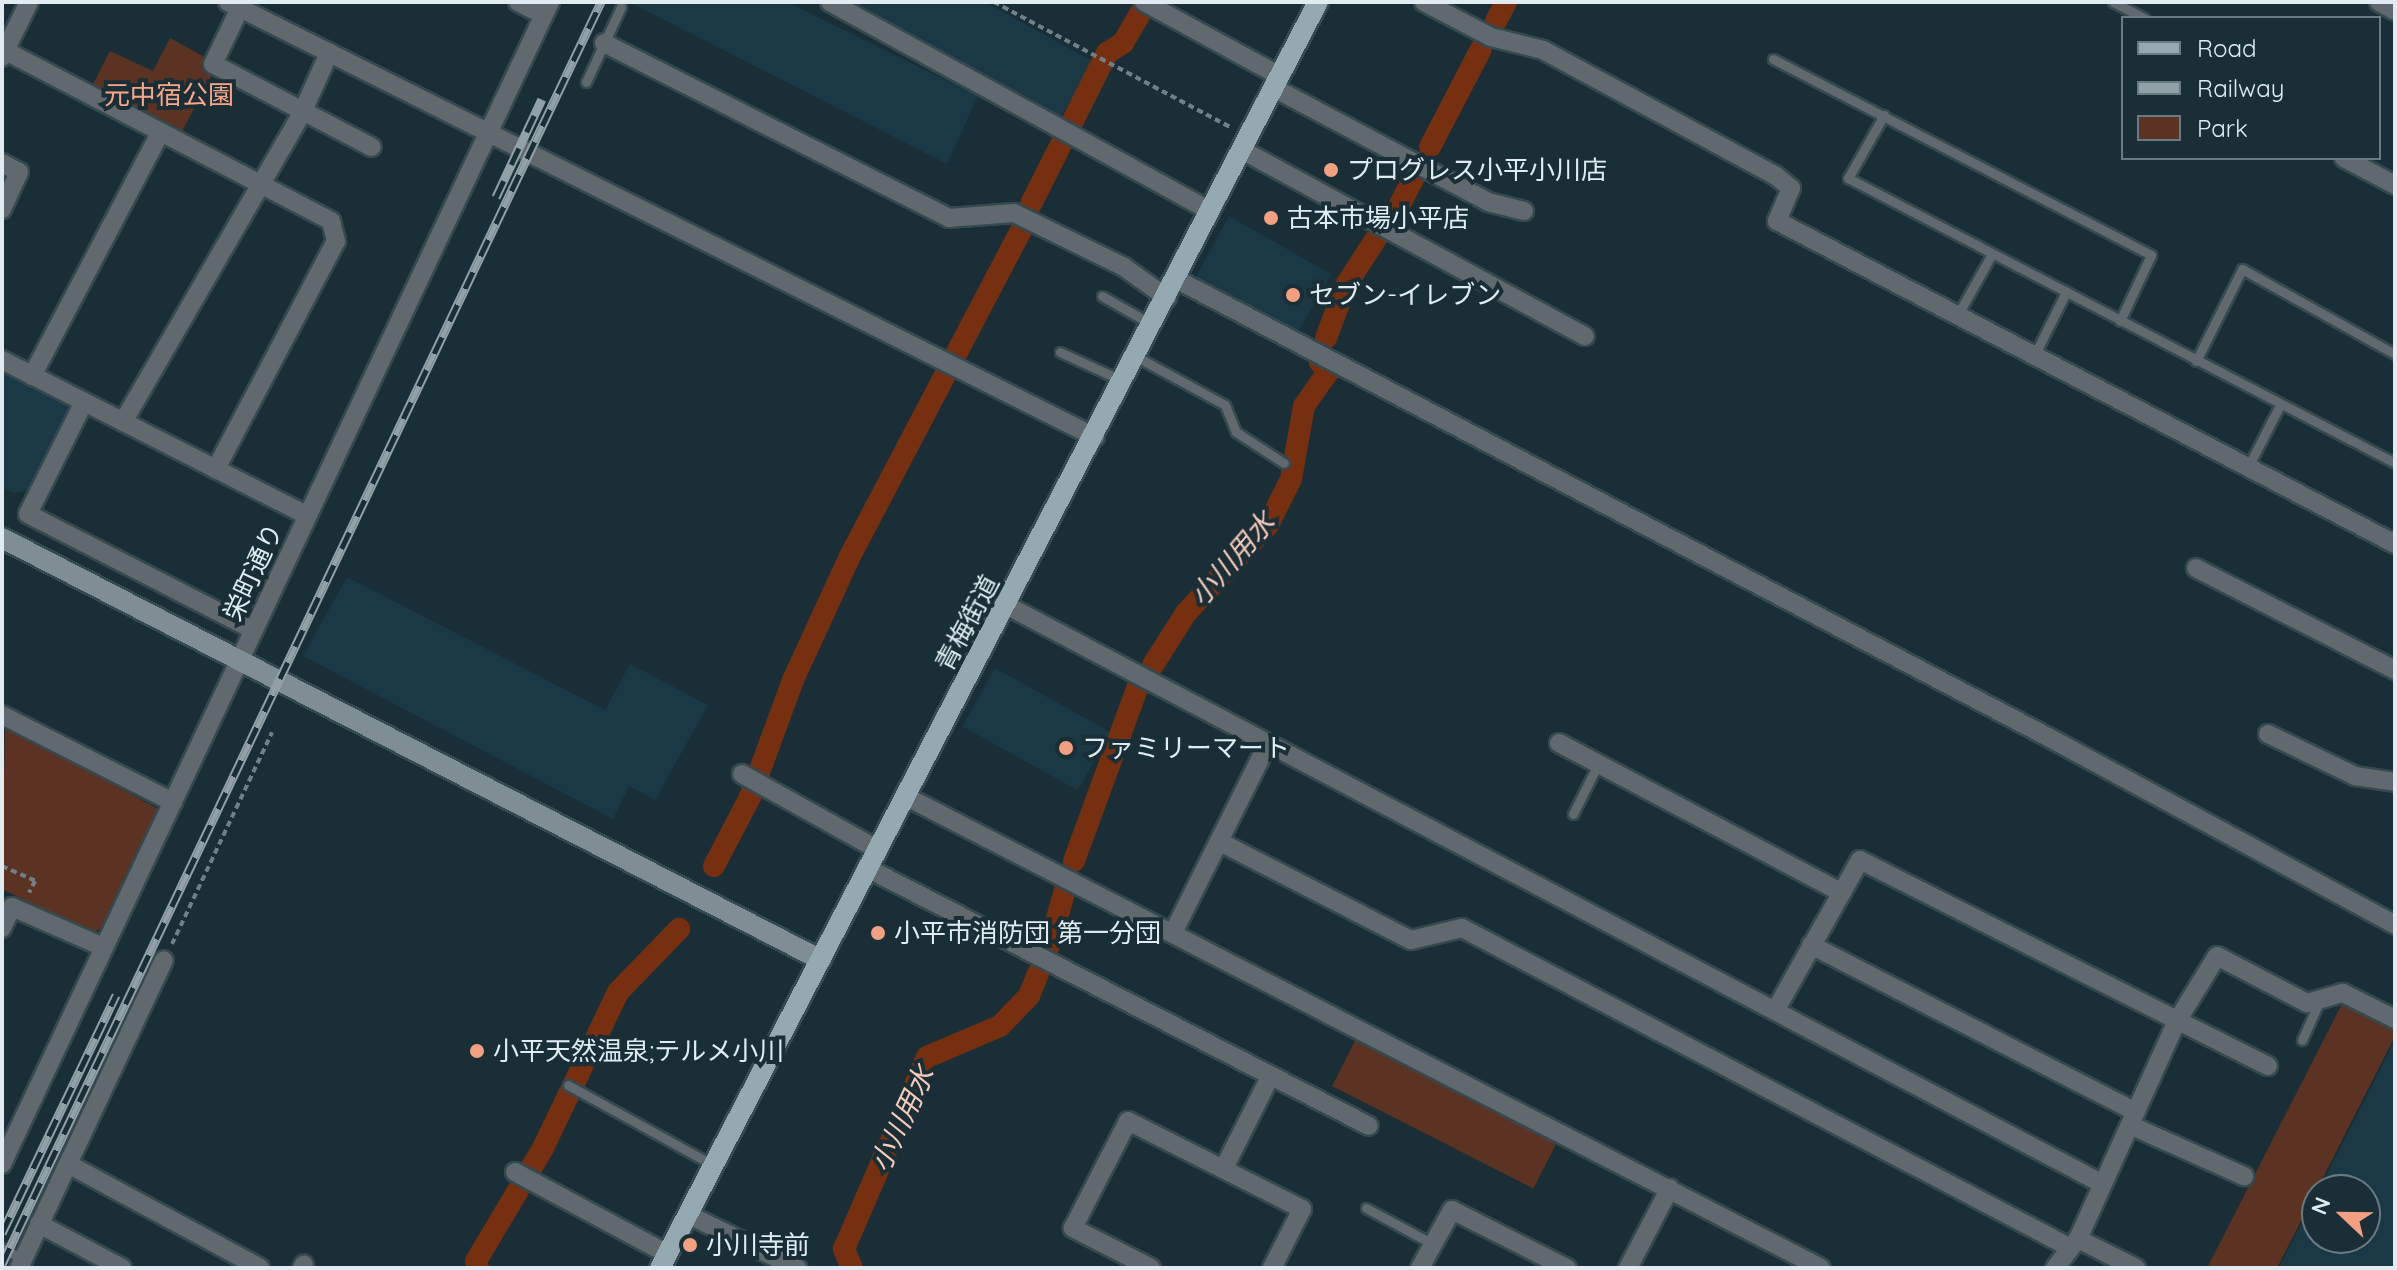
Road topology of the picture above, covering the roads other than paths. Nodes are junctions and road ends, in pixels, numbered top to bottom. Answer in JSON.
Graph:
{"nodes":[{"id":1,"x":29,"y":2,"type":"edge"},
{"id":2,"x":518,"y":2,"type":"edge"},
{"id":3,"x":830,"y":2,"type":"edge"},
{"id":4,"x":1318,"y":2,"type":"edge"},
{"id":5,"x":1424,"y":2,"type":"edge"},
{"id":6,"x":2113,"y":2,"type":"edge"},
{"id":7,"x":2379,"y":2,"type":"edge"},
{"id":8,"x":234,"y":5,"type":"edge"},
{"id":9,"x":1149,"y":5,"type":"edge"},
{"id":10,"x":621,"y":7,"type":"dead end"},
{"id":11,"x":547,"y":9,"type":"edge"},
{"id":12,"x":2395,"y":11,"type":"edge"},
{"id":13,"x":2140,"y":16,"type":"edge"},
{"id":14,"x":604,"y":43,"type":"junction"},
{"id":15,"x":3,"y":52,"type":"edge"},
{"id":16,"x":329,"y":53,"type":"junction"},
{"id":17,"x":1773,"y":59,"type":"dead end"},
{"id":18,"x":586,"y":82,"type":"dead end"},
{"id":19,"x":1277,"y":82,"type":"junction"},
{"id":20,"x":303,"y":111,"type":"junction"},
{"id":21,"x":1884,"y":115,"type":"junction"},
{"id":22,"x":490,"y":134,"type":"junction"},
{"id":23,"x":159,"y":135,"type":"junction"},
{"id":24,"x":1239,"y":140,"type":"junction"},
{"id":25,"x":372,"y":147,"type":"dead end"},
{"id":26,"x":2348,"y":160,"type":"edge"},
{"id":27,"x":2,"y":163,"type":"edge"},
{"id":28,"x":2395,"y":185,"type":"edge"},
{"id":29,"x":260,"y":186,"type":"junction"},
{"id":30,"x":2,"y":209,"type":"edge"},
{"id":31,"x":1210,"y":211,"type":"junction"},
{"id":32,"x":1524,"y":211,"type":"dead end"},
{"id":33,"x":1992,"y":254,"type":"junction"},
{"id":34,"x":1176,"y":279,"type":"junction"},
{"id":35,"x":2066,"y":292,"type":"junction"},
{"id":36,"x":1102,"y":296,"type":"dead end"},
{"id":37,"x":1167,"y":298,"type":"junction"},
{"id":38,"x":1957,"y":316,"type":"junction"},
{"id":39,"x":2120,"y":321,"type":"junction"},
{"id":40,"x":1153,"y":325,"type":"junction"},
{"id":41,"x":1585,"y":336,"type":"dead end"},
{"id":42,"x":1060,"y":352,"type":"dead end"},
{"id":43,"x":2395,"y":354,"type":"edge"},
{"id":44,"x":2034,"y":356,"type":"junction"},
{"id":45,"x":1137,"y":357,"type":"junction"},
{"id":46,"x":2,"y":360,"type":"edge"},
{"id":47,"x":2196,"y":361,"type":"junction"},
{"id":48,"x":32,"y":376,"type":"junction"},
{"id":49,"x":1124,"y":381,"type":"junction"},
{"id":50,"x":84,"y":402,"type":"junction"},
{"id":51,"x":2280,"y":405,"type":"junction"},
{"id":52,"x":123,"y":422,"type":"junction"},
{"id":53,"x":1095,"y":437,"type":"junction"},
{"id":54,"x":1284,"y":463,"type":"dead end"},
{"id":55,"x":2395,"y":463,"type":"edge"},
{"id":56,"x":2248,"y":467,"type":"junction"},
{"id":57,"x":216,"y":469,"type":"junction"},
{"id":58,"x":308,"y":516,"type":"junction"},
{"id":59,"x":2,"y":538,"type":"edge"},
{"id":60,"x":2395,"y":544,"type":"edge"},
{"id":61,"x":2196,"y":568,"type":"dead end"},
{"id":62,"x":1006,"y":605,"type":"junction"},
{"id":63,"x":254,"y":630,"type":"junction"},
{"id":64,"x":240,"y":662,"type":"junction"},
{"id":65,"x":2395,"y":670,"type":"edge"},
{"id":66,"x":2,"y":715,"type":"edge"},
{"id":67,"x":2268,"y":734,"type":"dead end"},
{"id":68,"x":1559,"y":743,"type":"dead end"},
{"id":69,"x":1267,"y":745,"type":"junction"},
{"id":70,"x":1598,"y":764,"type":"junction"},
{"id":71,"x":742,"y":774,"type":"dead end"},
{"id":72,"x":2395,"y":782,"type":"edge"},
{"id":73,"x":905,"y":796,"type":"junction"},
{"id":74,"x":173,"y":802,"type":"junction"},
{"id":75,"x":1573,"y":814,"type":"dead end"},
{"id":76,"x":1220,"y":842,"type":"junction"},
{"id":77,"x":877,"y":849,"type":"junction"},
{"id":78,"x":867,"y":868,"type":"junction"},
{"id":79,"x":1842,"y":893,"type":"junction"},
{"id":80,"x":2395,"y":925,"type":"edge"},
{"id":81,"x":2,"y":928,"type":"edge"},
{"id":82,"x":1173,"y":933,"type":"junction"},
{"id":83,"x":1811,"y":945,"type":"junction"},
{"id":84,"x":103,"y":947,"type":"junction"},
{"id":85,"x":164,"y":960,"type":"road end"},
{"id":86,"x":821,"y":960,"type":"junction"},
{"id":87,"x":2320,"y":1000,"type":"junction"},
{"id":88,"x":1775,"y":1011,"type":"junction"},
{"id":89,"x":2395,"y":1019,"type":"edge"},
{"id":90,"x":2177,"y":1021,"type":"junction"},
{"id":91,"x":2302,"y":1040,"type":"dead end"},
{"id":92,"x":2268,"y":1066,"type":"dead end"},
{"id":93,"x":1269,"y":1079,"type":"junction"},
{"id":94,"x":572,"y":1088,"type":"dead end"},
{"id":95,"x":2134,"y":1119,"type":"junction"},
{"id":96,"x":1369,"y":1126,"type":"dead end"},
{"id":97,"x":2,"y":1164,"type":"edge"},
{"id":98,"x":68,"y":1164,"type":"junction"},
{"id":99,"x":713,"y":1165,"type":"junction"},
{"id":100,"x":1224,"y":1168,"type":"junction"},
{"id":101,"x":522,"y":1175,"type":"dead end"},
{"id":102,"x":2244,"y":1176,"type":"dead end"},
{"id":103,"x":2101,"y":1183,"type":"junction"},
{"id":104,"x":1670,"y":1188,"type":"junction"},
{"id":105,"x":1366,"y":1208,"type":"dead end"},
{"id":106,"x":687,"y":1214,"type":"junction"},
{"id":107,"x":39,"y":1224,"type":"junction"},
{"id":108,"x":2072,"y":1242,"type":"junction"},
{"id":109,"x":1431,"y":1243,"type":"junction"},
{"id":110,"x":2,"y":1248,"type":"edge"},
{"id":111,"x":664,"y":1261,"type":"edge"},
{"id":112,"x":21,"y":1264,"type":"edge"},
{"id":113,"x":122,"y":1268,"type":"edge"},
{"id":114,"x":260,"y":1268,"type":"edge"},
{"id":115,"x":797,"y":1268,"type":"edge"},
{"id":116,"x":1151,"y":1268,"type":"edge"},
{"id":117,"x":1272,"y":1268,"type":"edge"},
{"id":118,"x":1420,"y":1268,"type":"edge"},
{"id":119,"x":1567,"y":1268,"type":"edge"},
{"id":120,"x":1628,"y":1268,"type":"edge"},
{"id":121,"x":1819,"y":1268,"type":"edge"},
{"id":122,"x":2055,"y":1268,"type":"edge"},
{"id":123,"x":2136,"y":1268,"type":"edge"}],
"edges":[{"from":1,"to":15,"type":"street"},
{"from":2,"to":11,"type":"street"},
{"from":3,"to":31,"type":"street"},
{"from":4,"to":19,"type":"main road","name":"青梅街道"},
{"from":5,"to":38,"type":"street"},
{"from":6,"to":13,"type":"lane"},
{"from":7,"to":12,"type":"street"},
{"from":8,"to":16,"type":"street"},
{"from":8,"to":20,"type":"street"},
{"from":9,"to":19,"type":"street"},
{"from":10,"to":14,"type":"lane"},
{"from":11,"to":22,"type":"street","name":"栄町通り"},
{"from":14,"to":18,"type":"lane"},
{"from":14,"to":37,"type":"street"},
{"from":15,"to":23,"type":"street"},
{"from":16,"to":20,"type":"street"},
{"from":16,"to":22,"type":"street"},
{"from":17,"to":21,"type":"lane"},
{"from":19,"to":24,"type":"main road","name":"青梅街道"},
{"from":19,"to":32,"type":"street"},
{"from":20,"to":25,"type":"street"},
{"from":20,"to":29,"type":"street"},
{"from":21,"to":33,"type":"lane"},
{"from":21,"to":39,"type":"lane"},
{"from":22,"to":53,"type":"street"},
{"from":22,"to":58,"type":"street","name":"栄町通り"},
{"from":23,"to":29,"type":"street"},
{"from":23,"to":48,"type":"street"},
{"from":24,"to":31,"type":"main road","name":"青梅街道"},
{"from":24,"to":41,"type":"street"},
{"from":26,"to":28,"type":"street"},
{"from":27,"to":30,"type":"street"},
{"from":29,"to":52,"type":"street"},
{"from":29,"to":57,"type":"street"},
{"from":31,"to":34,"type":"main road","name":"青梅街道"},
{"from":33,"to":35,"type":"lane"},
{"from":33,"to":38,"type":"lane"},
{"from":34,"to":37,"type":"main road","name":"青梅街道"},
{"from":34,"to":80,"type":"street"},
{"from":35,"to":39,"type":"lane"},
{"from":35,"to":44,"type":"lane"},
{"from":36,"to":40,"type":"lane"},
{"from":37,"to":40,"type":"main road","name":"青梅街道"},
{"from":38,"to":44,"type":"street"},
{"from":39,"to":47,"type":"lane"},
{"from":40,"to":45,"type":"main road","name":"青梅街道"},
{"from":42,"to":49,"type":"lane"},
{"from":43,"to":47,"type":"lane"},
{"from":44,"to":56,"type":"street"},
{"from":45,"to":49,"type":"main road","name":"青梅街道"},
{"from":45,"to":54,"type":"lane"},
{"from":46,"to":48,"type":"street"},
{"from":47,"to":51,"type":"lane"},
{"from":48,"to":50,"type":"street"},
{"from":49,"to":53,"type":"main road","name":"青梅街道"},
{"from":50,"to":52,"type":"street"},
{"from":50,"to":63,"type":"street"},
{"from":51,"to":55,"type":"lane"},
{"from":51,"to":56,"type":"lane"},
{"from":52,"to":57,"type":"street"},
{"from":53,"to":62,"type":"main road","name":"青梅街道"},
{"from":56,"to":60,"type":"street"},
{"from":57,"to":58,"type":"street"},
{"from":58,"to":63,"type":"street","name":"栄町通り"},
{"from":59,"to":64,"type":"street"},
{"from":61,"to":65,"type":"street"},
{"from":62,"to":69,"type":"street"},
{"from":62,"to":73,"type":"main road","name":"青梅街道"},
{"from":63,"to":64,"type":"street","name":"栄町通り"},
{"from":64,"to":74,"type":"street","name":"栄町通り"},
{"from":64,"to":86,"type":"street"},
{"from":66,"to":74,"type":"street"},
{"from":67,"to":72,"type":"street"},
{"from":68,"to":70,"type":"street"},
{"from":69,"to":76,"type":"street"},
{"from":69,"to":88,"type":"street"},
{"from":70,"to":75,"type":"lane"},
{"from":70,"to":79,"type":"street"},
{"from":71,"to":77,"type":"street"},
{"from":73,"to":77,"type":"main road","name":"青梅街道"},
{"from":73,"to":82,"type":"street"},
{"from":74,"to":84,"type":"street","name":"栄町通り"},
{"from":76,"to":82,"type":"street"},
{"from":76,"to":108,"type":"street"},
{"from":77,"to":78,"type":"main road","name":"青梅街道"},
{"from":78,"to":86,"type":"main road","name":"青梅街道"},
{"from":78,"to":93,"type":"street"},
{"from":79,"to":83,"type":"street"},
{"from":79,"to":90,"type":"street"},
{"from":81,"to":84,"type":"street"},
{"from":82,"to":104,"type":"street"},
{"from":83,"to":88,"type":"street"},
{"from":83,"to":95,"type":"street"},
{"from":84,"to":97,"type":"street","name":"栄町通り"},
{"from":85,"to":98,"type":"street"},
{"from":86,"to":99,"type":"main road","name":"青梅街道"},
{"from":87,"to":89,"type":"street"},
{"from":87,"to":90,"type":"street"},
{"from":87,"to":91,"type":"lane"},
{"from":88,"to":103,"type":"street"},
{"from":90,"to":92,"type":"street"},
{"from":90,"to":95,"type":"street"},
{"from":93,"to":96,"type":"street"},
{"from":93,"to":100,"type":"street"},
{"from":94,"to":99,"type":"lane"},
{"from":95,"to":102,"type":"street"},
{"from":95,"to":103,"type":"street"},
{"from":98,"to":107,"type":"street"},
{"from":98,"to":114,"type":"street"},
{"from":99,"to":106,"type":"main road","name":"青梅街道"},
{"from":100,"to":116,"type":"street"},
{"from":100,"to":117,"type":"street"},
{"from":101,"to":111,"type":"street"},
{"from":103,"to":108,"type":"street"},
{"from":104,"to":120,"type":"street"},
{"from":104,"to":121,"type":"street"},
{"from":105,"to":109,"type":"lane"},
{"from":106,"to":111,"type":"main road","name":"青梅街道"},
{"from":106,"to":115,"type":"street"},
{"from":107,"to":112,"type":"street"},
{"from":107,"to":113,"type":"street"},
{"from":108,"to":122,"type":"street"},
{"from":108,"to":123,"type":"street"},
{"from":109,"to":118,"type":"street"},
{"from":109,"to":119,"type":"street"},
{"from":110,"to":112,"type":"lane"}]}
